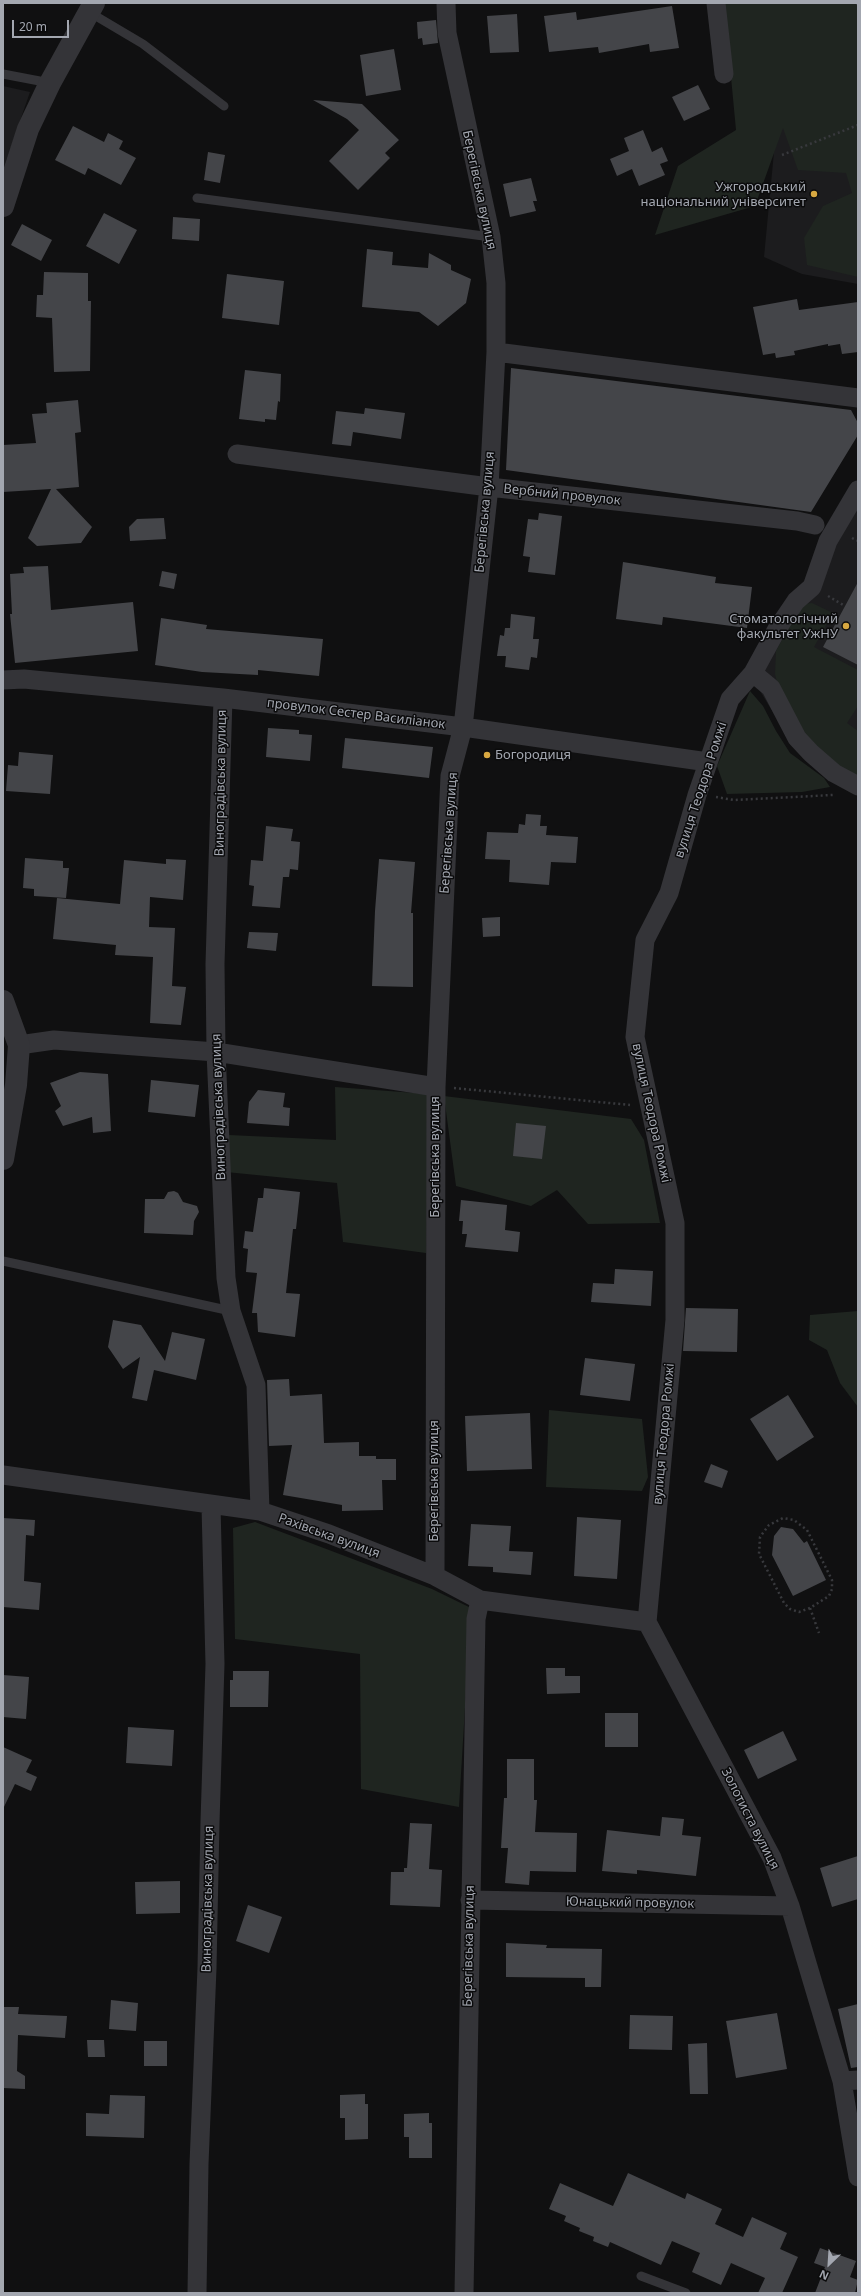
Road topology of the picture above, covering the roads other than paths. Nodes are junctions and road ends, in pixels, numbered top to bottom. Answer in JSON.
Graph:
{"nodes":[{"id":1,"x":446,"y":3,"type":"edge"},
{"id":2,"x":716,"y":3,"type":"edge"},
{"id":3,"x":91,"y":8,"type":"edge"},
{"id":4,"x":3,"y":74,"type":"edge"},
{"id":5,"x":724,"y":74,"type":"dead end"},
{"id":6,"x":50,"y":83,"type":"junction"},
{"id":7,"x":224,"y":106,"type":"dead end"},
{"id":8,"x":197,"y":198,"type":"dead end"},
{"id":9,"x":3,"y":206,"type":"edge"},
{"id":10,"x":491,"y":237,"type":"junction"},
{"id":11,"x":496,"y":352,"type":"junction"},
{"id":12,"x":858,"y":398,"type":"edge"},
{"id":13,"x":237,"y":454,"type":"dead end"},
{"id":14,"x":489,"y":487,"type":"junction"},
{"id":15,"x":858,"y":490,"type":"edge"},
{"id":16,"x":815,"y":525,"type":"dead end"},
{"id":17,"x":753,"y":673,"type":"junction"},
{"id":18,"x":3,"y":680,"type":"edge"},
{"id":19,"x":223,"y":698,"type":"junction"},
{"id":20,"x":464,"y":727,"type":"junction"},
{"id":21,"x":708,"y":762,"type":"junction"},
{"id":22,"x":858,"y":786,"type":"edge"},
{"id":23,"x":3,"y":1002,"type":"edge"},
{"id":24,"x":19,"y":1045,"type":"junction"},
{"id":25,"x":216,"y":1052,"type":"junction"},
{"id":26,"x":436,"y":1087,"type":"junction"},
{"id":27,"x":3,"y":1159,"type":"edge"},
{"id":28,"x":3,"y":1261,"type":"edge"},
{"id":29,"x":231,"y":1310,"type":"junction"},
{"id":30,"x":3,"y":1475,"type":"edge"},
{"id":31,"x":211,"y":1506,"type":"junction"},
{"id":32,"x":260,"y":1511,"type":"junction"},
{"id":33,"x":435,"y":1576,"type":"junction"},
{"id":34,"x":480,"y":1600,"type":"junction"},
{"id":35,"x":647,"y":1622,"type":"junction"},
{"id":36,"x":470,"y":1900,"type":"junction"},
{"id":37,"x":790,"y":1906,"type":"junction"},
{"id":38,"x":850,"y":2081,"type":"edge"},
{"id":39,"x":858,"y":2177,"type":"edge"},
{"id":40,"x":641,"y":2276,"type":"dead end"},
{"id":41,"x":197,"y":2293,"type":"edge"},
{"id":42,"x":464,"y":2293,"type":"edge"},
{"id":43,"x":686,"y":2293,"type":"edge"}],
"edges":[{"from":1,"to":10,"type":"street","name":"Берегівська вулиця"},
{"from":2,"to":5,"type":"street"},
{"from":3,"to":6,"type":"street"},
{"from":3,"to":7,"type":"lane"},
{"from":4,"to":6,"type":"lane"},
{"from":6,"to":9,"type":"street"},
{"from":8,"to":10,"type":"lane"},
{"from":10,"to":11,"type":"street","name":"Берегівська вулиця"},
{"from":11,"to":12,"type":"street"},
{"from":11,"to":14,"type":"street","name":"Берегівська вулиця"},
{"from":13,"to":14,"type":"street","name":"Вербний провулок"},
{"from":14,"to":16,"type":"street","name":"Вербний провулок"},
{"from":14,"to":20,"type":"street","name":"Берегівська вулиця"},
{"from":15,"to":17,"type":"street","name":"вулиця Теодора Ромжі"},
{"from":17,"to":21,"type":"street","name":"вулиця Теодора Ромжі"},
{"from":17,"to":22,"type":"street"},
{"from":18,"to":19,"type":"street","name":"провулок Сестер Василіанок"},
{"from":19,"to":20,"type":"street","name":"провулок Сестер Василіанок"},
{"from":19,"to":25,"type":"street","name":"Виноградівська вулиця"},
{"from":20,"to":21,"type":"street","name":"провулок Сестер Василіанок"},
{"from":20,"to":26,"type":"street","name":"Берегівська вулиця"},
{"from":21,"to":35,"type":"street","name":"вулиця Теодора Ромжі"},
{"from":23,"to":24,"type":"street"},
{"from":24,"to":25,"type":"street"},
{"from":24,"to":27,"type":"street"},
{"from":25,"to":26,"type":"street"},
{"from":25,"to":29,"type":"street","name":"Виноградівська вулиця"},
{"from":26,"to":33,"type":"street","name":"Берегівська вулиця"},
{"from":28,"to":29,"type":"lane"},
{"from":29,"to":32,"type":"street","name":"Виноградівська вулиця"},
{"from":30,"to":31,"type":"street","name":"Рахівська вулиця"},
{"from":31,"to":32,"type":"street","name":"Рахівська вулиця"},
{"from":31,"to":41,"type":"street","name":"Виноградівська вулиця"},
{"from":32,"to":33,"type":"street","name":"Рахівська вулиця"},
{"from":33,"to":34,"type":"street","name":"Рахівська вулиця"},
{"from":34,"to":35,"type":"street","name":"Рахівська вулиця"},
{"from":34,"to":36,"type":"street","name":"Берегівська вулиця"},
{"from":35,"to":37,"type":"street","name":"Золотиста вулиця"},
{"from":36,"to":37,"type":"street","name":"Юнацький провулок"},
{"from":36,"to":42,"type":"street","name":"Берегівська вулиця"},
{"from":37,"to":38,"type":"street","name":"Золотиста вулиця"},
{"from":38,"to":39,"type":"street","name":"Золотиста вулиця"},
{"from":40,"to":43,"type":"lane"}]}
